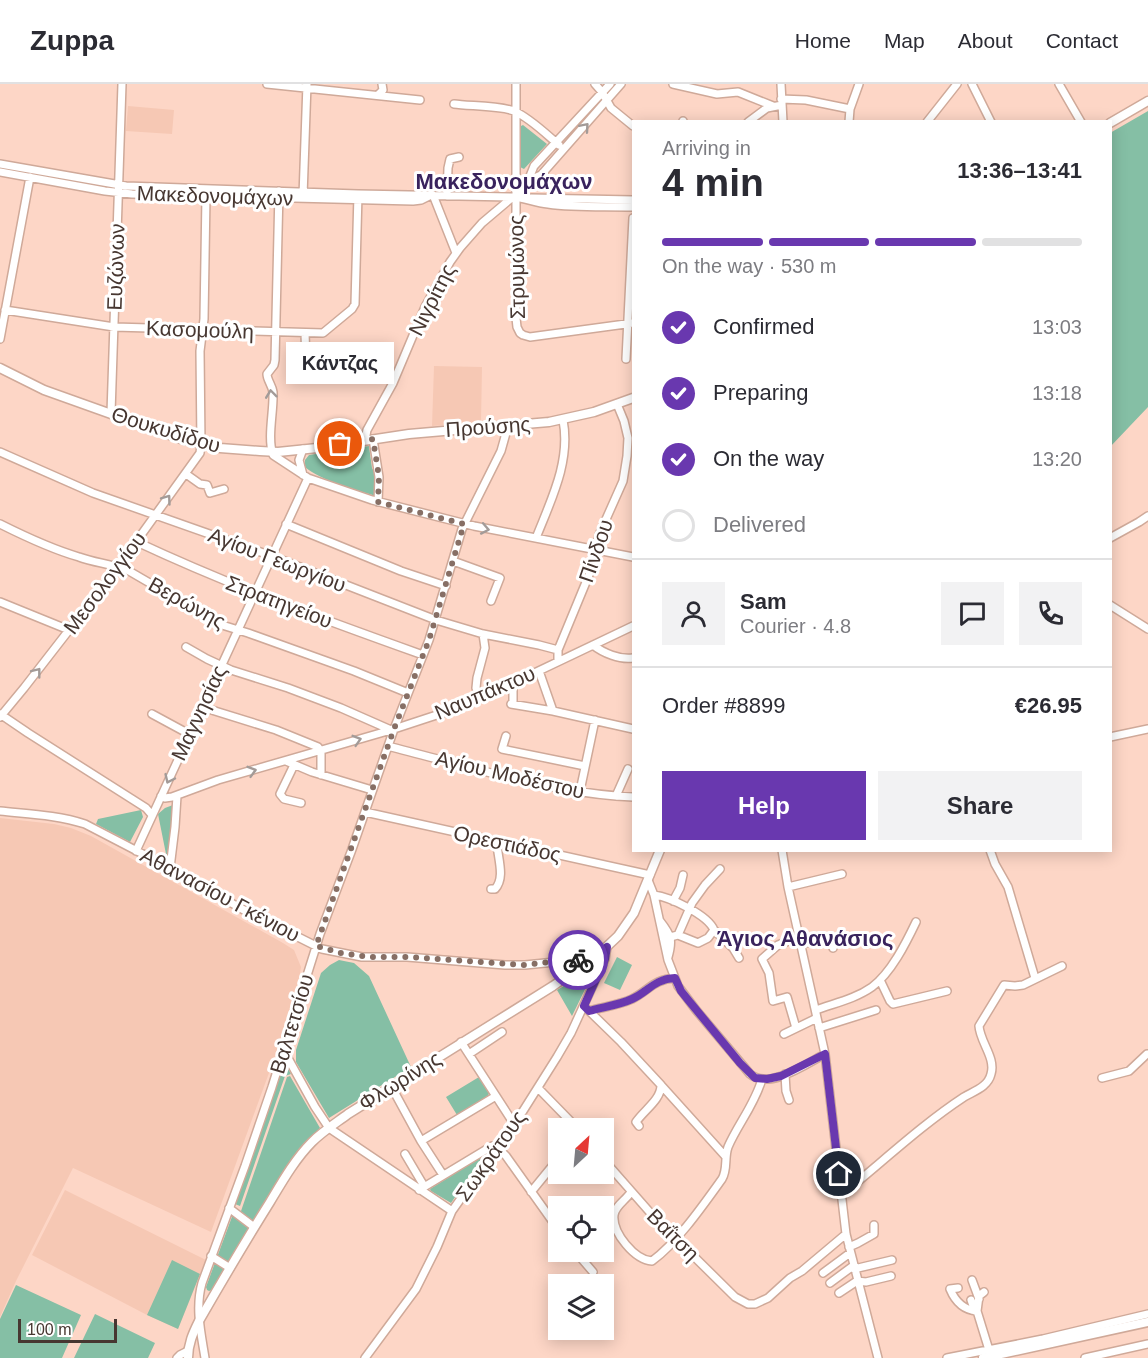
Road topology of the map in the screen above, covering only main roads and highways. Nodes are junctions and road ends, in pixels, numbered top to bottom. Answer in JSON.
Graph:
{"nodes":[{"id":1,"x":1148,"y":101,"type":"edge"},
{"id":2,"x":1112,"y":122,"type":"edge"},
{"id":3,"x":0,"y":368,"type":"edge"},
{"id":4,"x":632,"y":398,"type":"edge"},
{"id":5,"x":340,"y":444,"type":"joint"},
{"id":6,"x":659,"y":852,"type":"edge"},
{"id":7,"x":1148,"y":1322,"type":"edge"},
{"id":8,"x":188,"y":1355,"type":"edge"},
{"id":9,"x":983,"y":1358,"type":"edge"}],
"edges":[{"from":1,"to":2,"type":"main road"},
{"from":3,"to":5,"type":"main road","name":"Θουκυδίδου"},
{"from":4,"to":5,"type":"main road","name":"Προύσης"},
{"from":6,"to":8,"type":"main road","name":"Φλωρίνης"},
{"from":7,"to":9,"type":"main road"}]}
